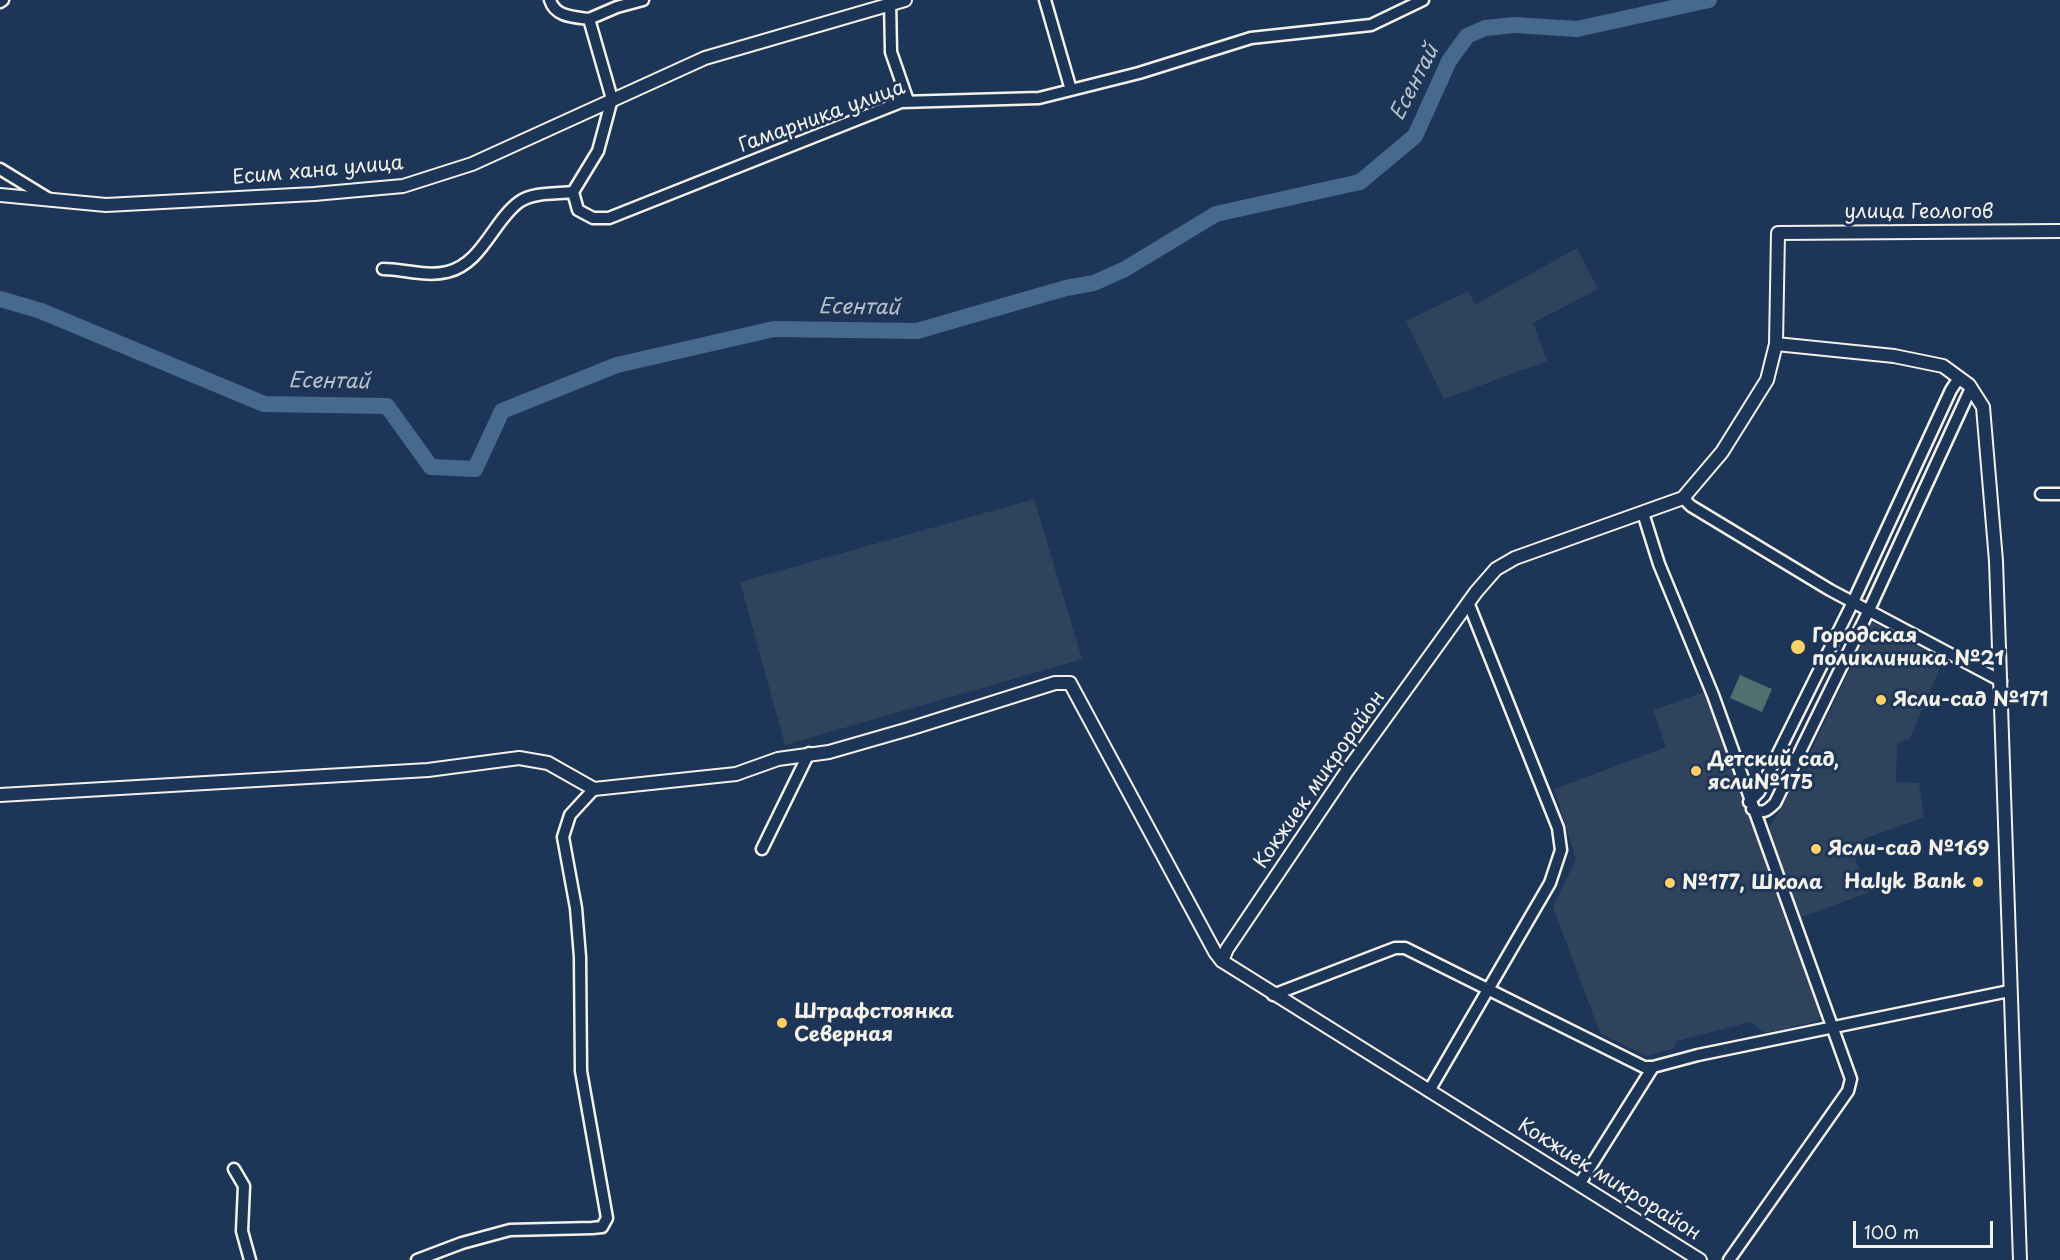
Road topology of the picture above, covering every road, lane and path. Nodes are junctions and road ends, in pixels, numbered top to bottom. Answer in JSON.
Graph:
{"nodes":[{"id":1,"x":550,"y":0,"type":"edge"},
{"id":2,"x":643,"y":0,"type":"edge"},
{"id":3,"x":906,"y":0,"type":"edge"},
{"id":4,"x":1045,"y":0,"type":"edge"},
{"id":5,"x":1423,"y":0,"type":"edge"},
{"id":6,"x":891,"y":2,"type":"edge"},
{"id":7,"x":588,"y":19,"type":"junction"},
{"id":8,"x":1071,"y":90,"type":"junction"},
{"id":9,"x":617,"y":97,"type":"junction"},
{"id":10,"x":908,"y":101,"type":"junction"},
{"id":11,"x":0,"y":169,"type":"edge"},
{"id":12,"x":573,"y":192,"type":"junction"},
{"id":13,"x":0,"y":195,"type":"edge"},
{"id":14,"x":52,"y":201,"type":"junction"},
{"id":15,"x":2060,"y":231,"type":"edge"},
{"id":16,"x":1778,"y":233,"type":"joint"},
{"id":17,"x":382,"y":269,"type":"dead end"},
{"id":18,"x":1776,"y":344,"type":"junction"},
{"id":19,"x":1959,"y":378,"type":"junction"},
{"id":20,"x":1971,"y":388,"type":"junction"},
{"id":21,"x":2041,"y":494,"type":"dead end"},
{"id":22,"x":2060,"y":494,"type":"edge"},
{"id":23,"x":1683,"y":498,"type":"junction"},
{"id":24,"x":1643,"y":513,"type":"junction"},
{"id":25,"x":1468,"y":602,"type":"junction"},
{"id":26,"x":1854,"y":602,"type":"junction"},
{"id":27,"x":1869,"y":610,"type":"junction"},
{"id":28,"x":2001,"y":681,"type":"junction"},
{"id":29,"x":809,"y":753,"type":"junction"},
{"id":30,"x":594,"y":789,"type":"junction"},
{"id":31,"x":0,"y":795,"type":"edge"},
{"id":32,"x":1751,"y":805,"type":"junction"},
{"id":33,"x":762,"y":849,"type":"dead end"},
{"id":34,"x":1222,"y":961,"type":"junction"},
{"id":35,"x":1489,"y":988,"type":"junction"},
{"id":36,"x":2009,"y":991,"type":"junction"},
{"id":37,"x":1273,"y":995,"type":"junction"},
{"id":38,"x":1833,"y":1028,"type":"junction"},
{"id":39,"x":1653,"y":1067,"type":"junction"},
{"id":40,"x":1429,"y":1091,"type":"junction"},
{"id":41,"x":234,"y":1169,"type":"dead end"},
{"id":42,"x":1580,"y":1184,"type":"junction"},
{"id":43,"x":250,"y":1260,"type":"edge"},
{"id":44,"x":417,"y":1260,"type":"edge"},
{"id":45,"x":1700,"y":1260,"type":"edge"},
{"id":46,"x":1729,"y":1260,"type":"edge"},
{"id":47,"x":2020,"y":1260,"type":"edge"}],
"edges":[{"from":1,"to":7,"type":"street"},
{"from":2,"to":7,"type":"street"},
{"from":3,"to":6,"type":"street","name":"Есим хана улица"},
{"from":4,"to":8,"type":"street"},
{"from":5,"to":8,"type":"street","name":"Гамарника улица"},
{"from":6,"to":9,"type":"street","name":"Есим хана улица"},
{"from":6,"to":10,"type":"street"},
{"from":7,"to":9,"type":"street"},
{"from":8,"to":10,"type":"street","name":"Гамарника улица"},
{"from":9,"to":12,"type":"street"},
{"from":9,"to":14,"type":"street","name":"Есим хана улица"},
{"from":10,"to":12,"type":"street","name":"Гамарника улица"},
{"from":11,"to":14,"type":"street"},
{"from":12,"to":17,"type":"street"},
{"from":13,"to":14,"type":"street","name":"Есим хана улица"},
{"from":15,"to":16,"type":"street","name":"улица Геологов"},
{"from":16,"to":18,"type":"street","name":"Кокжиек микрорайон"},
{"from":18,"to":19,"type":"street"},
{"from":18,"to":23,"type":"street","name":"Кокжиек микрорайон"},
{"from":19,"to":20,"type":"street"},
{"from":19,"to":26,"type":"street"},
{"from":20,"to":27,"type":"street"},
{"from":20,"to":28,"type":"street"},
{"from":21,"to":22,"type":"street"},
{"from":23,"to":24,"type":"street","name":"Кокжиек микрорайон"},
{"from":23,"to":26,"type":"street"},
{"from":24,"to":25,"type":"street","name":"Кокжиек микрорайон"},
{"from":24,"to":32,"type":"street"},
{"from":25,"to":34,"type":"street","name":"Кокжиек микрорайон"},
{"from":25,"to":35,"type":"street"},
{"from":26,"to":27,"type":"street"},
{"from":26,"to":32,"type":"street"},
{"from":27,"to":28,"type":"street"},
{"from":27,"to":32,"type":"street"},
{"from":28,"to":36,"type":"street"},
{"from":29,"to":30,"type":"street"},
{"from":29,"to":33,"type":"street"},
{"from":29,"to":34,"type":"street"},
{"from":30,"to":31,"type":"street"},
{"from":30,"to":44,"type":"street"},
{"from":32,"to":38,"type":"street"},
{"from":34,"to":37,"type":"street","name":"Кокжиек микрорайон"},
{"from":35,"to":37,"type":"street"},
{"from":35,"to":39,"type":"street"},
{"from":35,"to":40,"type":"street"},
{"from":36,"to":38,"type":"street"},
{"from":36,"to":47,"type":"street"},
{"from":37,"to":40,"type":"street","name":"Кокжиек микрорайон"},
{"from":38,"to":39,"type":"street"},
{"from":38,"to":46,"type":"street"},
{"from":39,"to":42,"type":"street"},
{"from":40,"to":42,"type":"street","name":"Кокжиек микрорайон"},
{"from":41,"to":43,"type":"street"},
{"from":42,"to":45,"type":"street","name":"Кокжиек микрорайон"}]}
